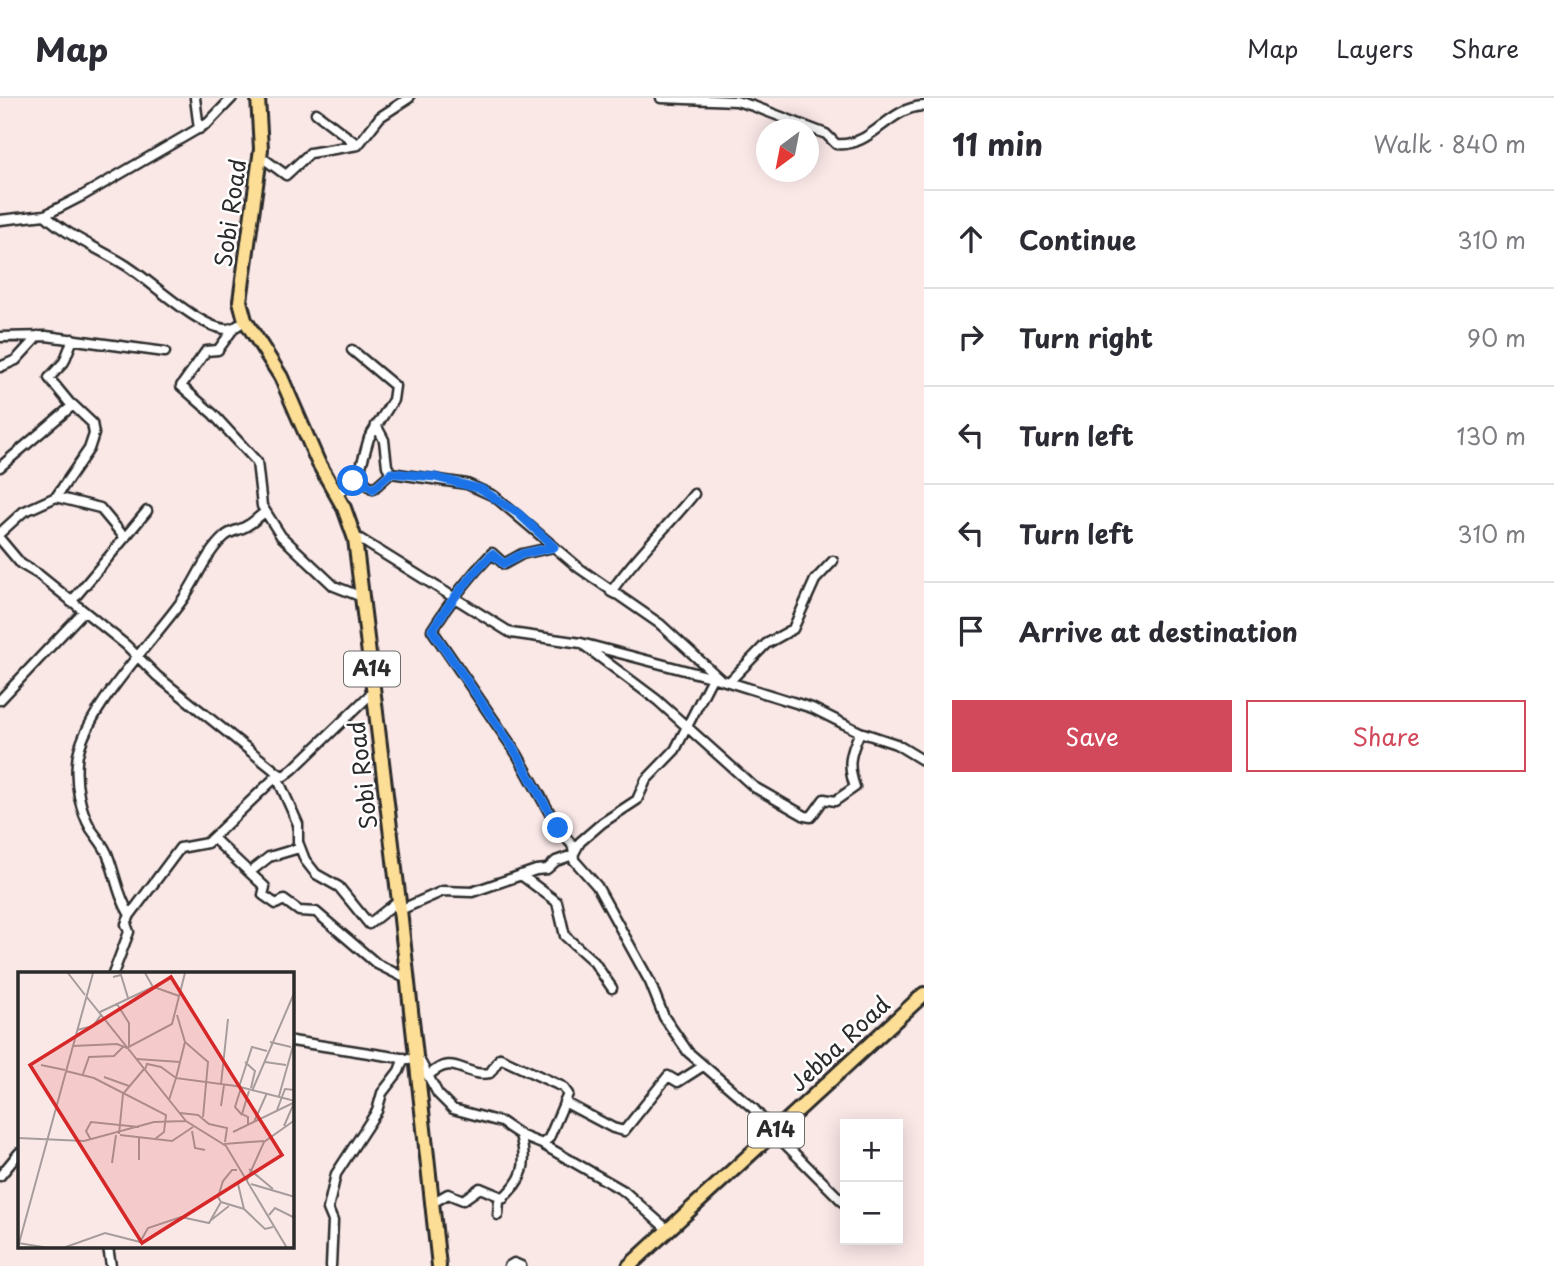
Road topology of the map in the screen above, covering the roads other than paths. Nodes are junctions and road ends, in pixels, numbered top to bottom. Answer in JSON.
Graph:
{"nodes":[{"id":1,"x":195,"y":98,"type":"edge"},
{"id":2,"x":232,"y":98,"type":"edge"},
{"id":3,"x":258,"y":98,"type":"edge"},
{"id":4,"x":264,"y":98,"type":"edge"},
{"id":5,"x":409,"y":98,"type":"edge"},
{"id":6,"x":661,"y":98,"type":"edge"},
{"id":7,"x":924,"y":106,"type":"edge"},
{"id":8,"x":316,"y":113,"type":"dead end"},
{"id":9,"x":199,"y":129,"type":"junction"},
{"id":10,"x":358,"y":145,"type":"junction"},
{"id":11,"x":260,"y":156,"type":"junction"},
{"id":12,"x":45,"y":215,"type":"junction"},
{"id":13,"x":0,"y":220,"type":"edge"},
{"id":14,"x":240,"y":324,"type":"junction"},
{"id":15,"x":38,"y":336,"type":"junction"},
{"id":16,"x":0,"y":337,"type":"edge"},
{"id":17,"x":73,"y":340,"type":"junction"},
{"id":18,"x":352,"y":350,"type":"dead end"},
{"id":19,"x":165,"y":352,"type":"dead end"},
{"id":20,"x":0,"y":367,"type":"edge"},
{"id":21,"x":73,"y":405,"type":"junction"},
{"id":22,"x":376,"y":425,"type":"junction"},
{"id":23,"x":0,"y":467,"type":"edge"},
{"id":24,"x":391,"y":473,"type":"junction"},
{"id":25,"x":358,"y":477,"type":"junction"},
{"id":26,"x":694,"y":494,"type":"dead end"},
{"id":27,"x":337,"y":495,"type":"junction"},
{"id":28,"x":55,"y":497,"type":"junction"},
{"id":29,"x":147,"y":511,"type":"dead end"},
{"id":30,"x":265,"y":512,"type":"junction"},
{"id":31,"x":0,"y":533,"type":"edge"},
{"id":32,"x":125,"y":538,"type":"junction"},
{"id":33,"x":0,"y":539,"type":"edge"},
{"id":34,"x":355,"y":539,"type":"junction"},
{"id":35,"x":7,"y":547,"type":"junction"},
{"id":36,"x":554,"y":547,"type":"junction"},
{"id":37,"x":0,"y":555,"type":"edge"},
{"id":38,"x":832,"y":561,"type":"dead end"},
{"id":39,"x":611,"y":592,"type":"junction"},
{"id":40,"x":362,"y":597,"type":"junction"},
{"id":41,"x":454,"y":598,"type":"junction"},
{"id":42,"x":72,"y":602,"type":"junction"},
{"id":43,"x":83,"y":612,"type":"junction"},
{"id":44,"x":580,"y":643,"type":"junction"},
{"id":45,"x":691,"y":654,"type":"junction"},
{"id":46,"x":137,"y":656,"type":"junction"},
{"id":47,"x":687,"y":671,"type":"junction"},
{"id":48,"x":712,"y":678,"type":"junction"},
{"id":49,"x":725,"y":681,"type":"junction"},
{"id":50,"x":374,"y":691,"type":"junction"},
{"id":51,"x":0,"y":700,"type":"edge"},
{"id":52,"x":687,"y":729,"type":"junction"},
{"id":53,"x":860,"y":732,"type":"junction"},
{"id":54,"x":924,"y":761,"type":"edge"},
{"id":55,"x":278,"y":775,"type":"junction"},
{"id":56,"x":213,"y":838,"type":"junction"},
{"id":57,"x":299,"y":848,"type":"junction"},
{"id":58,"x":573,"y":855,"type":"junction"},
{"id":59,"x":250,"y":872,"type":"junction"},
{"id":60,"x":521,"y":875,"type":"junction"},
{"id":61,"x":399,"y":905,"type":"junction"},
{"id":62,"x":130,"y":915,"type":"junction"},
{"id":63,"x":114,"y":972,"type":"edge"},
{"id":64,"x":405,"y":978,"type":"junction"},
{"id":65,"x":612,"y":988,"type":"dead end"},
{"id":66,"x":924,"y":995,"type":"edge"},
{"id":67,"x":924,"y":1003,"type":"edge"},
{"id":68,"x":294,"y":1041,"type":"edge"},
{"id":69,"x":410,"y":1059,"type":"junction"},
{"id":70,"x":703,"y":1066,"type":"junction"},
{"id":71,"x":428,"y":1076,"type":"junction"},
{"id":72,"x":564,"y":1102,"type":"junction"},
{"id":73,"x":520,"y":1135,"type":"junction"},
{"id":74,"x":776,"y":1135,"type":"junction"},
{"id":75,"x":542,"y":1144,"type":"junction"},
{"id":76,"x":18,"y":1154,"type":"edge"},
{"id":77,"x":0,"y":1177,"type":"edge"},
{"id":78,"x":504,"y":1198,"type":"junction"},
{"id":79,"x":840,"y":1199,"type":"edge"},
{"id":80,"x":433,"y":1202,"type":"junction"},
{"id":81,"x":498,"y":1215,"type":"dead end"},
{"id":82,"x":668,"y":1230,"type":"junction"},
{"id":83,"x":108,"y":1248,"type":"edge"},
{"id":84,"x":111,"y":1266,"type":"edge"},
{"id":85,"x":331,"y":1266,"type":"edge"},
{"id":86,"x":439,"y":1266,"type":"edge"},
{"id":87,"x":509,"y":1266,"type":"edge"},
{"id":88,"x":521,"y":1266,"type":"edge"},
{"id":89,"x":629,"y":1266,"type":"edge"},
{"id":90,"x":639,"y":1266,"type":"edge"}],
"edges":[{"from":1,"to":9,"type":"street"},
{"from":2,"to":9,"type":"street"},
{"from":3,"to":4,"type":"street"},
{"from":3,"to":11,"type":"highway","name":"Sobi Road","number":"A14"},
{"from":5,"to":10,"type":"street"},
{"from":6,"to":7,"type":"street"},
{"from":8,"to":10,"type":"street"},
{"from":9,"to":12,"type":"street"},
{"from":10,"to":11,"type":"street"},
{"from":11,"to":14,"type":"highway","name":"Sobi Road","number":"A14"},
{"from":12,"to":13,"type":"street"},
{"from":12,"to":14,"type":"street"},
{"from":14,"to":27,"type":"highway","name":"Sobi Road","number":"A14"},
{"from":14,"to":30,"type":"street"},
{"from":15,"to":16,"type":"street"},
{"from":15,"to":17,"type":"street"},
{"from":15,"to":20,"type":"street"},
{"from":17,"to":19,"type":"street"},
{"from":17,"to":21,"type":"street"},
{"from":18,"to":22,"type":"street"},
{"from":21,"to":23,"type":"street"},
{"from":21,"to":28,"type":"street"},
{"from":22,"to":24,"type":"street"},
{"from":22,"to":25,"type":"street"},
{"from":24,"to":25,"type":"street"},
{"from":24,"to":36,"type":"street"},
{"from":25,"to":27,"type":"street"},
{"from":26,"to":39,"type":"street"},
{"from":27,"to":34,"type":"highway","name":"Sobi Road","number":"A14"},
{"from":28,"to":31,"type":"street"},
{"from":28,"to":32,"type":"street"},
{"from":29,"to":32,"type":"street"},
{"from":30,"to":40,"type":"street"},
{"from":30,"to":46,"type":"street"},
{"from":32,"to":42,"type":"street"},
{"from":33,"to":35,"type":"street"},
{"from":34,"to":40,"type":"highway","name":"Sobi Road","number":"A14"},
{"from":34,"to":41,"type":"street"},
{"from":35,"to":37,"type":"street"},
{"from":35,"to":42,"type":"street"},
{"from":36,"to":39,"type":"street"},
{"from":36,"to":41,"type":"street"},
{"from":38,"to":49,"type":"street"},
{"from":39,"to":45,"type":"street"},
{"from":40,"to":50,"type":"highway","name":"Sobi Road","number":"A14"},
{"from":41,"to":44,"type":"street"},
{"from":41,"to":58,"type":"street"},
{"from":42,"to":43,"type":"street"},
{"from":43,"to":46,"type":"street"},
{"from":43,"to":51,"type":"street"},
{"from":44,"to":47,"type":"street"},
{"from":44,"to":52,"type":"street"},
{"from":45,"to":47,"type":"street"},
{"from":45,"to":49,"type":"street"},
{"from":46,"to":55,"type":"street"},
{"from":46,"to":62,"type":"street"},
{"from":47,"to":48,"type":"street"},
{"from":48,"to":49,"type":"street"},
{"from":48,"to":52,"type":"street"},
{"from":49,"to":53,"type":"street"},
{"from":50,"to":55,"type":"street"},
{"from":50,"to":61,"type":"highway","name":"Sobi Road","number":"A14"},
{"from":52,"to":53,"type":"street"},
{"from":52,"to":58,"type":"street"},
{"from":53,"to":54,"type":"street"},
{"from":55,"to":56,"type":"street"},
{"from":55,"to":57,"type":"street"},
{"from":56,"to":59,"type":"street"},
{"from":56,"to":62,"type":"street"},
{"from":57,"to":59,"type":"street"},
{"from":57,"to":61,"type":"street"},
{"from":58,"to":60,"type":"street"},
{"from":58,"to":70,"type":"street"},
{"from":59,"to":64,"type":"street"},
{"from":60,"to":61,"type":"street"},
{"from":60,"to":65,"type":"street"},
{"from":61,"to":64,"type":"highway","name":"Sobi Road","number":"A14"},
{"from":62,"to":63,"type":"street"},
{"from":64,"to":69,"type":"highway","name":"Sobi Road","number":"A14"},
{"from":66,"to":74,"type":"highway","name":"Jebba Road","number":"A14"},
{"from":67,"to":74,"type":"highway","number":"A14"},
{"from":68,"to":69,"type":"street"},
{"from":69,"to":71,"type":"street"},
{"from":69,"to":80,"type":"highway","name":"Sobi Road","number":"A14"},
{"from":69,"to":85,"type":"street"},
{"from":70,"to":72,"type":"street"},
{"from":70,"to":74,"type":"street"},
{"from":71,"to":72,"type":"street"},
{"from":71,"to":73,"type":"street"},
{"from":72,"to":75,"type":"street"},
{"from":73,"to":75,"type":"street"},
{"from":73,"to":78,"type":"street"},
{"from":74,"to":79,"type":"street"},
{"from":74,"to":82,"type":"highway","name":"Jebba Road","number":"A14"},
{"from":74,"to":90,"type":"highway","number":"A14"},
{"from":75,"to":82,"type":"street"},
{"from":76,"to":77,"type":"street"},
{"from":78,"to":80,"type":"street"},
{"from":78,"to":81,"type":"street"},
{"from":80,"to":86,"type":"highway","name":"Sobi Road","number":"A14"},
{"from":82,"to":89,"type":"highway","name":"Jebba Road","number":"A14"},
{"from":83,"to":84,"type":"street"},
{"from":87,"to":88,"type":"street"}]}
